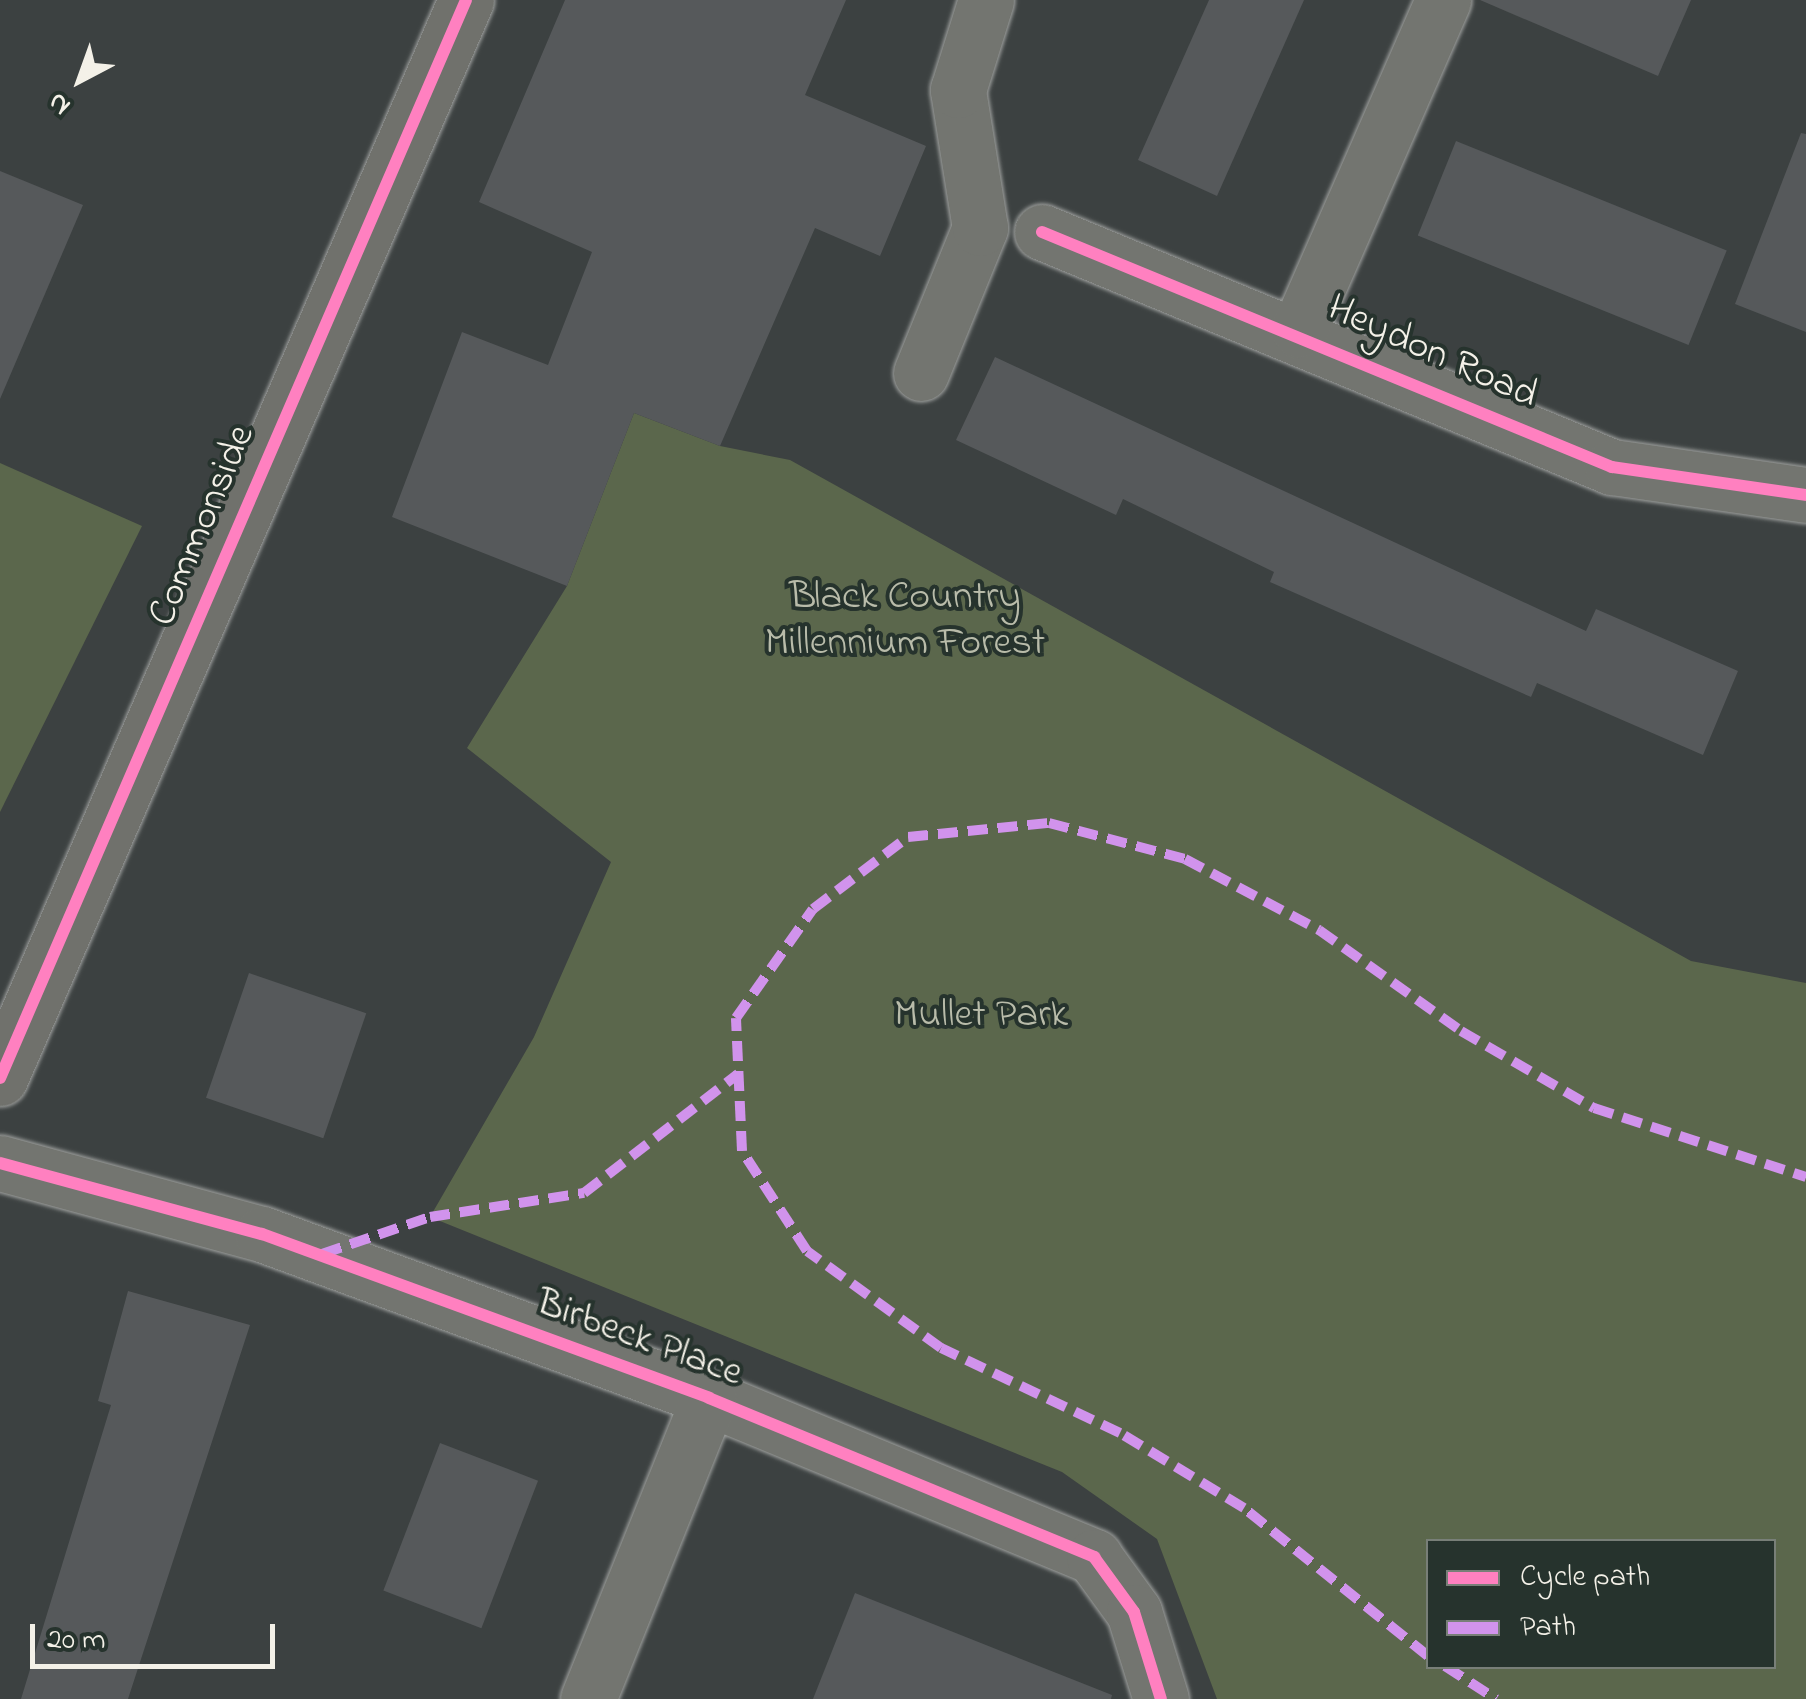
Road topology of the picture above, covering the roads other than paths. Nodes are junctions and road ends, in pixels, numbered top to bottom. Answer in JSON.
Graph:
{"nodes":[{"id":1,"x":466,"y":0,"type":"edge"},
{"id":2,"x":986,"y":0,"type":"edge"},
{"id":3,"x":1443,"y":0,"type":"edge"},
{"id":4,"x":1042,"y":232,"type":"dead end"},
{"id":5,"x":1299,"y":330,"type":"junction"},
{"id":6,"x":920,"y":372,"type":"dead end"},
{"id":7,"x":1806,"y":495,"type":"edge"},
{"id":8,"x":15,"y":1000,"type":"edge"},
{"id":9,"x":0,"y":1078,"type":"edge"},
{"id":10,"x":0,"y":1163,"type":"edge"},
{"id":11,"x":709,"y":1398,"type":"junction"},
{"id":12,"x":588,"y":1699,"type":"edge"},
{"id":13,"x":1161,"y":1699,"type":"edge"}],
"edges":[{"from":1,"to":8,"type":"main road","name":"Commonside"},
{"from":2,"to":6,"type":"street"},
{"from":3,"to":5,"type":"street","name":"Heydon Road"},
{"from":4,"to":5,"type":"street","name":"Heydon Road"},
{"from":5,"to":7,"type":"street","name":"Heydon Road"},
{"from":8,"to":9,"type":"main road","name":"Commonside"},
{"from":10,"to":11,"type":"street","name":"Birbeck Place"},
{"from":11,"to":12,"type":"street"},
{"from":11,"to":13,"type":"street","name":"Birbeck Place"}]}
